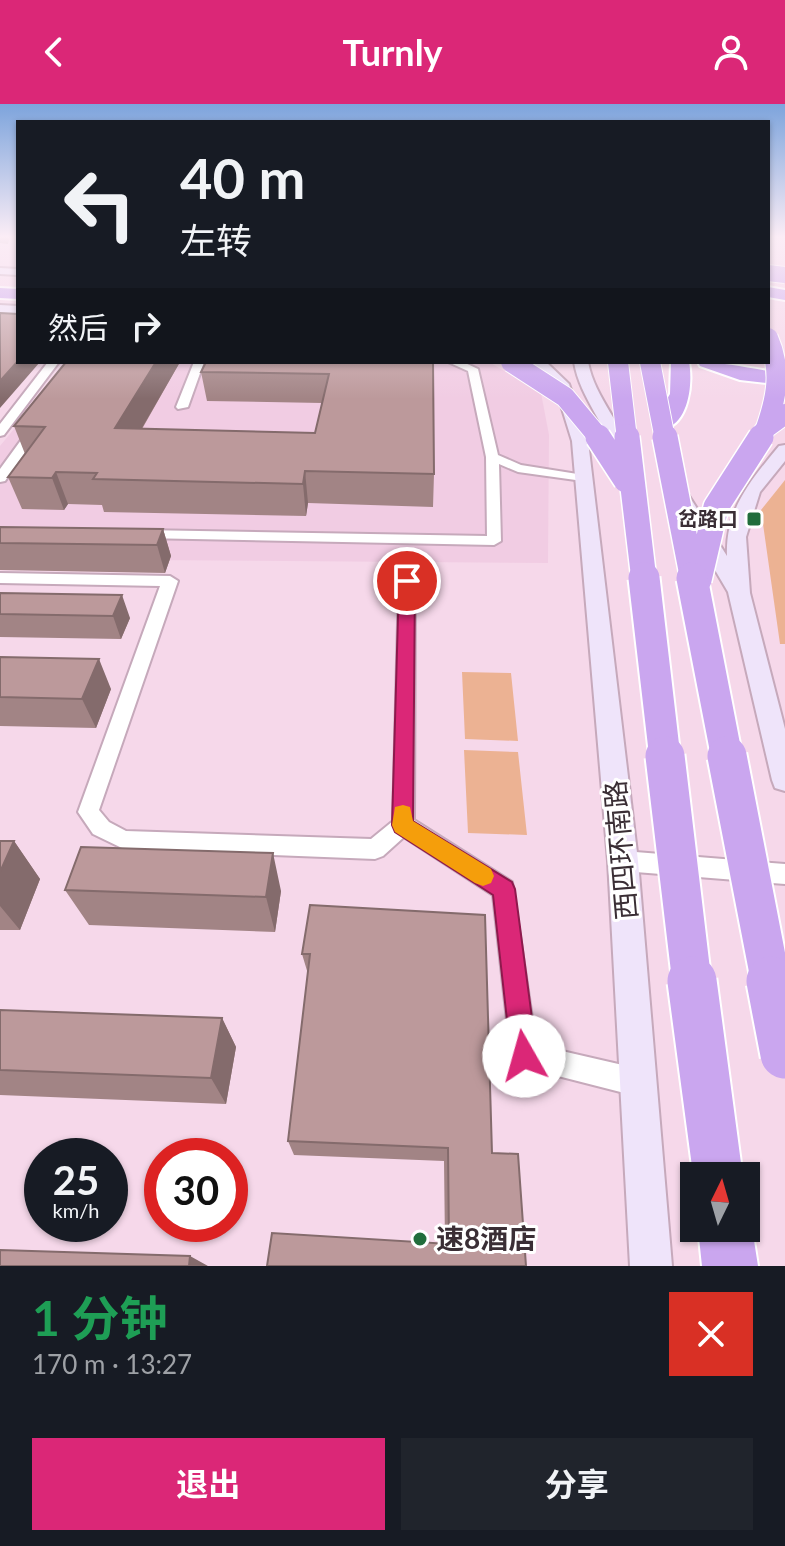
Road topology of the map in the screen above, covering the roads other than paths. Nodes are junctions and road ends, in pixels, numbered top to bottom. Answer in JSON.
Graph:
{"nodes":[{"id":1,"x":770,"y":342,"type":"edge"},
{"id":2,"x":52,"y":364,"type":"edge"},
{"id":3,"x":198,"y":364,"type":"edge"},
{"id":4,"x":459,"y":364,"type":"edge"},
{"id":5,"x":514,"y":364,"type":"edge"},
{"id":6,"x":540,"y":364,"type":"edge"},
{"id":7,"x":582,"y":364,"type":"edge"},
{"id":8,"x":618,"y":364,"type":"edge"},
{"id":9,"x":650,"y":364,"type":"edge"},
{"id":10,"x":680,"y":364,"type":"edge"},
{"id":11,"x":712,"y":364,"type":"edge"},
{"id":12,"x":785,"y":379,"type":"edge"},
{"id":13,"x":182,"y":407,"type":"dead end"},
{"id":14,"x":775,"y":421,"type":"edge"},
{"id":15,"x":40,"y":422,"type":"edge"},
{"id":16,"x":664,"y":423,"type":"joint"},
{"id":17,"x":0,"y":432,"type":"edge"},
{"id":18,"x":623,"y":444,"type":"junction"},
{"id":19,"x":785,"y":450,"type":"edge"},
{"id":20,"x":492,"y":457,"type":"junction"},
{"id":21,"x":2,"y":473,"type":"edge"},
{"id":22,"x":675,"y":489,"type":"junction"},
{"id":23,"x":586,"y":490,"type":"junction"},
{"id":24,"x":632,"y":492,"type":"junction"},
{"id":25,"x":128,"y":534,"type":"edge"},
{"id":26,"x":0,"y":578,"type":"edge"},
{"id":27,"x":407,"y":581,"type":"dead end"},
{"id":28,"x":696,"y":591,"type":"junction"},
{"id":29,"x":739,"y":593,"type":"junction"},
{"id":30,"x":785,"y":780,"type":"edge"},
{"id":31,"x":403,"y":825,"type":"junction"},
{"id":32,"x":623,"y":861,"type":"junction"},
{"id":33,"x":677,"y":865,"type":"junction"},
{"id":34,"x":750,"y":871,"type":"junction"},
{"id":35,"x":785,"y":874,"type":"edge"},
{"id":36,"x":785,"y":1052,"type":"edge"},
{"id":37,"x":640,"y":1083,"type":"junction"},
{"id":38,"x":711,"y":1122,"type":"junction"},
{"id":39,"x":716,"y":1162,"type":"edge"},
{"id":40,"x":727,"y":1242,"type":"edge"},
{"id":41,"x":651,"y":1266,"type":"edge"},
{"id":42,"x":730,"y":1266,"type":"edge"}],
"edges":[{"from":1,"to":14,"type":"highway","bridge":true},
{"from":2,"to":17,"type":"street"},
{"from":3,"to":13,"type":"street"},
{"from":4,"to":20,"type":"street"},
{"from":5,"to":24,"type":"highway","bridge":true},
{"from":6,"to":23,"type":"main road","name":"西四环南路"},
{"from":7,"to":18,"type":"main road","name":"西四环南路"},
{"from":8,"to":24,"type":"highway","name":"西四环南路","bridge":true},
{"from":9,"to":28,"type":"highway","bridge":true},
{"from":10,"to":16,"type":"highway"},
{"from":11,"to":12,"type":"highway"},
{"from":14,"to":28,"type":"highway","bridge":true},
{"from":15,"to":21,"type":"street"},
{"from":16,"to":22,"type":"main road"},
{"from":18,"to":23,"type":"main road"},
{"from":18,"to":33,"type":"main road","name":"西四环南路"},
{"from":19,"to":29,"type":"main road"},
{"from":20,"to":23,"type":"street"},
{"from":20,"to":25,"type":"street"},
{"from":22,"to":29,"type":"main road"},
{"from":22,"to":34,"type":"main road"},
{"from":23,"to":32,"type":"main road","name":"西四环南路"},
{"from":24,"to":38,"type":"highway","name":"西四环南路","bridge":true},
{"from":26,"to":31,"type":"street"},
{"from":27,"to":31,"type":"street"},
{"from":28,"to":36,"type":"highway","bridge":true},
{"from":29,"to":30,"type":"main road"},
{"from":31,"to":37,"type":"street"},
{"from":32,"to":33,"type":"street"},
{"from":32,"to":37,"type":"main road","name":"西四环南路"},
{"from":33,"to":34,"type":"street"},
{"from":33,"to":38,"type":"main road","name":"西四环南路"},
{"from":34,"to":35,"type":"street"},
{"from":34,"to":36,"type":"main road"},
{"from":37,"to":41,"type":"main road","name":"西四环南路"},
{"from":38,"to":39,"type":"highway","name":"西四环南路","bridge":true},
{"from":40,"to":42,"type":"highway"}]}
